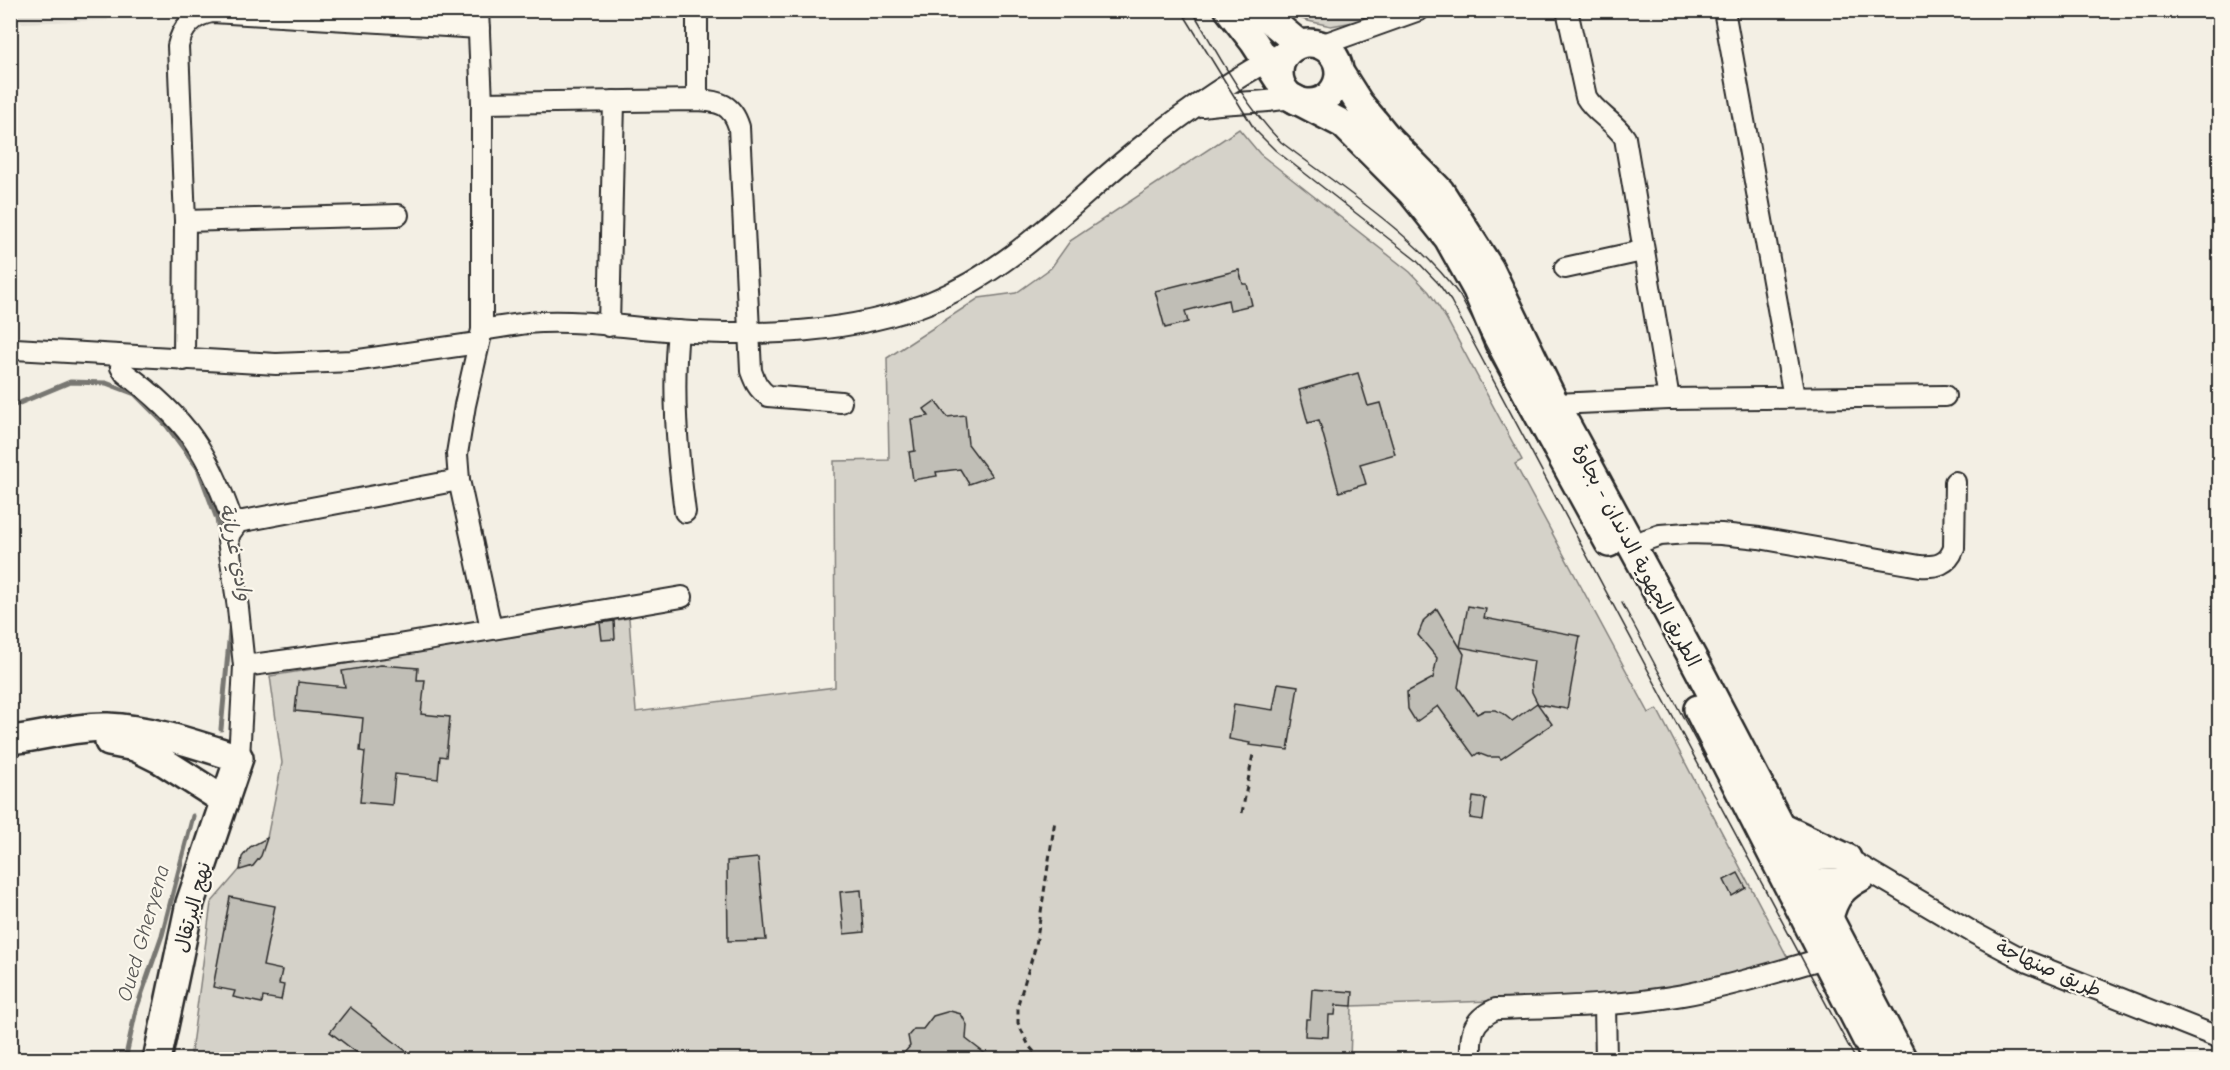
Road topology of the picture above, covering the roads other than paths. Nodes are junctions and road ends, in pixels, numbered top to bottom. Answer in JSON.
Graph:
{"nodes":[{"id":1,"x":697,"y":10,"type":"edge"},
{"id":2,"x":1229,"y":10,"type":"edge"},
{"id":3,"x":1258,"y":10,"type":"edge"},
{"id":4,"x":1419,"y":10,"type":"edge"},
{"id":5,"x":1567,"y":10,"type":"edge"},
{"id":6,"x":1724,"y":10,"type":"edge"},
{"id":7,"x":478,"y":19,"type":"edge"},
{"id":8,"x":1303,"y":65,"type":"junction"},
{"id":9,"x":697,"y":100,"type":"junction"},
{"id":10,"x":614,"y":101,"type":"junction"},
{"id":11,"x":482,"y":102,"type":"junction"},
{"id":12,"x":1196,"y":107,"type":"junction"},
{"id":13,"x":398,"y":215,"type":"dead end"},
{"id":14,"x":185,"y":221,"type":"junction"},
{"id":15,"x":1642,"y":251,"type":"junction"},
{"id":16,"x":1565,"y":268,"type":"dead end"},
{"id":17,"x":609,"y":326,"type":"junction"},
{"id":18,"x":678,"y":331,"type":"junction"},
{"id":19,"x":750,"y":333,"type":"junction"},
{"id":20,"x":480,"y":337,"type":"junction"},
{"id":21,"x":15,"y":349,"type":"dead end"},
{"id":22,"x":124,"y":356,"type":"junction"},
{"id":23,"x":184,"y":360,"type":"junction"},
{"id":24,"x":1945,"y":396,"type":"dead end"},
{"id":25,"x":1794,"y":397,"type":"junction"},
{"id":26,"x":1669,"y":399,"type":"junction"},
{"id":27,"x":841,"y":402,"type":"dead end"},
{"id":28,"x":1546,"y":408,"type":"junction"},
{"id":29,"x":459,"y":480,"type":"junction"},
{"id":30,"x":1955,"y":482,"type":"dead end"},
{"id":31,"x":685,"y":512,"type":"dead end"},
{"id":32,"x":234,"y":526,"type":"junction"},
{"id":33,"x":1632,"y":545,"type":"junction"},
{"id":34,"x":682,"y":597,"type":"dead end"},
{"id":35,"x":491,"y":628,"type":"junction"},
{"id":36,"x":244,"y":666,"type":"junction"},
{"id":37,"x":13,"y":740,"type":"edge"},
{"id":38,"x":239,"y":758,"type":"junction"},
{"id":39,"x":225,"y":801,"type":"junction"},
{"id":40,"x":1781,"y":827,"type":"junction"},
{"id":41,"x":1865,"y":872,"type":"junction"},
{"id":42,"x":1795,"y":878,"type":"junction"},
{"id":43,"x":1829,"y":918,"type":"junction"},
{"id":44,"x":1824,"y":958,"type":"junction"},
{"id":45,"x":1605,"y":1005,"type":"junction"},
{"id":46,"x":2220,"y":1038,"type":"edge"},
{"id":47,"x":157,"y":1059,"type":"edge"},
{"id":48,"x":1471,"y":1059,"type":"edge"},
{"id":49,"x":1606,"y":1059,"type":"edge"},
{"id":50,"x":1877,"y":1059,"type":"edge"},
{"id":51,"x":1903,"y":1059,"type":"edge"}],
"edges":[{"from":1,"to":9,"type":"street"},
{"from":2,"to":8,"type":"main road","name":"الطريق الجهوية الدندان - بجاوة"},
{"from":3,"to":8,"type":"main road","name":"الطريق الجهوية الدندان - بجاوة"},
{"from":4,"to":8,"type":"street"},
{"from":5,"to":15,"type":"street"},
{"from":6,"to":25,"type":"street"},
{"from":7,"to":11,"type":"street"},
{"from":7,"to":14,"type":"street"},
{"from":8,"to":12,"type":"street"},
{"from":8,"to":12,"type":"street"},
{"from":8,"to":28,"type":"main road","name":"الطريق الجهوية الدندان - بجاوة"},
{"from":8,"to":28,"type":"main road","name":"الطريق الجهوية الدندان - بجاوة"},
{"from":9,"to":10,"type":"street"},
{"from":9,"to":19,"type":"street"},
{"from":10,"to":11,"type":"street"},
{"from":10,"to":17,"type":"street"},
{"from":11,"to":20,"type":"street"},
{"from":12,"to":19,"type":"street"},
{"from":13,"to":14,"type":"street"},
{"from":14,"to":23,"type":"street"},
{"from":15,"to":16,"type":"street"},
{"from":15,"to":26,"type":"street"},
{"from":17,"to":18,"type":"street"},
{"from":17,"to":20,"type":"street"},
{"from":18,"to":19,"type":"street"},
{"from":18,"to":31,"type":"street"},
{"from":19,"to":27,"type":"street"},
{"from":20,"to":23,"type":"street"},
{"from":20,"to":29,"type":"street"},
{"from":21,"to":22,"type":"street"},
{"from":22,"to":23,"type":"street"},
{"from":22,"to":32,"type":"street"},
{"from":24,"to":25,"type":"street"},
{"from":25,"to":26,"type":"street"},
{"from":26,"to":28,"type":"street"},
{"from":28,"to":33,"type":"main road","name":"الطريق الجهوية الدندان - بجاوة"},
{"from":28,"to":42,"type":"main road","name":"الطريق الجهوية الدندان - بجاوة"},
{"from":29,"to":32,"type":"street"},
{"from":29,"to":35,"type":"street"},
{"from":30,"to":33,"type":"street"},
{"from":32,"to":36,"type":"street"},
{"from":33,"to":40,"type":"main road","name":"الطريق الجهوية الدندان - بجاوة"},
{"from":34,"to":35,"type":"street"},
{"from":35,"to":36,"type":"street"},
{"from":36,"to":38,"type":"street"},
{"from":37,"to":38,"type":"main road"},
{"from":37,"to":39,"type":"main road"},
{"from":38,"to":39,"type":"main road","name":"نهج البرتقال"},
{"from":39,"to":47,"type":"main road","name":"نهج البرتقال"},
{"from":40,"to":41,"type":"main road"},
{"from":40,"to":42,"type":"main road","name":"الطريق الجهوية الدندان - بجاوة"},
{"from":41,"to":42,"type":"street"},
{"from":41,"to":43,"type":"main road"},
{"from":41,"to":46,"type":"street","name":"طريق صنهاجة"},
{"from":42,"to":43,"type":"main road","name":"الطريق الجهوية الدندان - بجاوة"},
{"from":42,"to":44,"type":"main road","name":"الطريق الجهوية الدندان - بجاوة"},
{"from":43,"to":51,"type":"main road","name":"الطريق الجهوية الدندان - بجاوة"},
{"from":44,"to":45,"type":"street"},
{"from":44,"to":50,"type":"main road","name":"الطريق الجهوية الدندان - بجاوة"},
{"from":45,"to":48,"type":"street"},
{"from":45,"to":49,"type":"street"}]}
